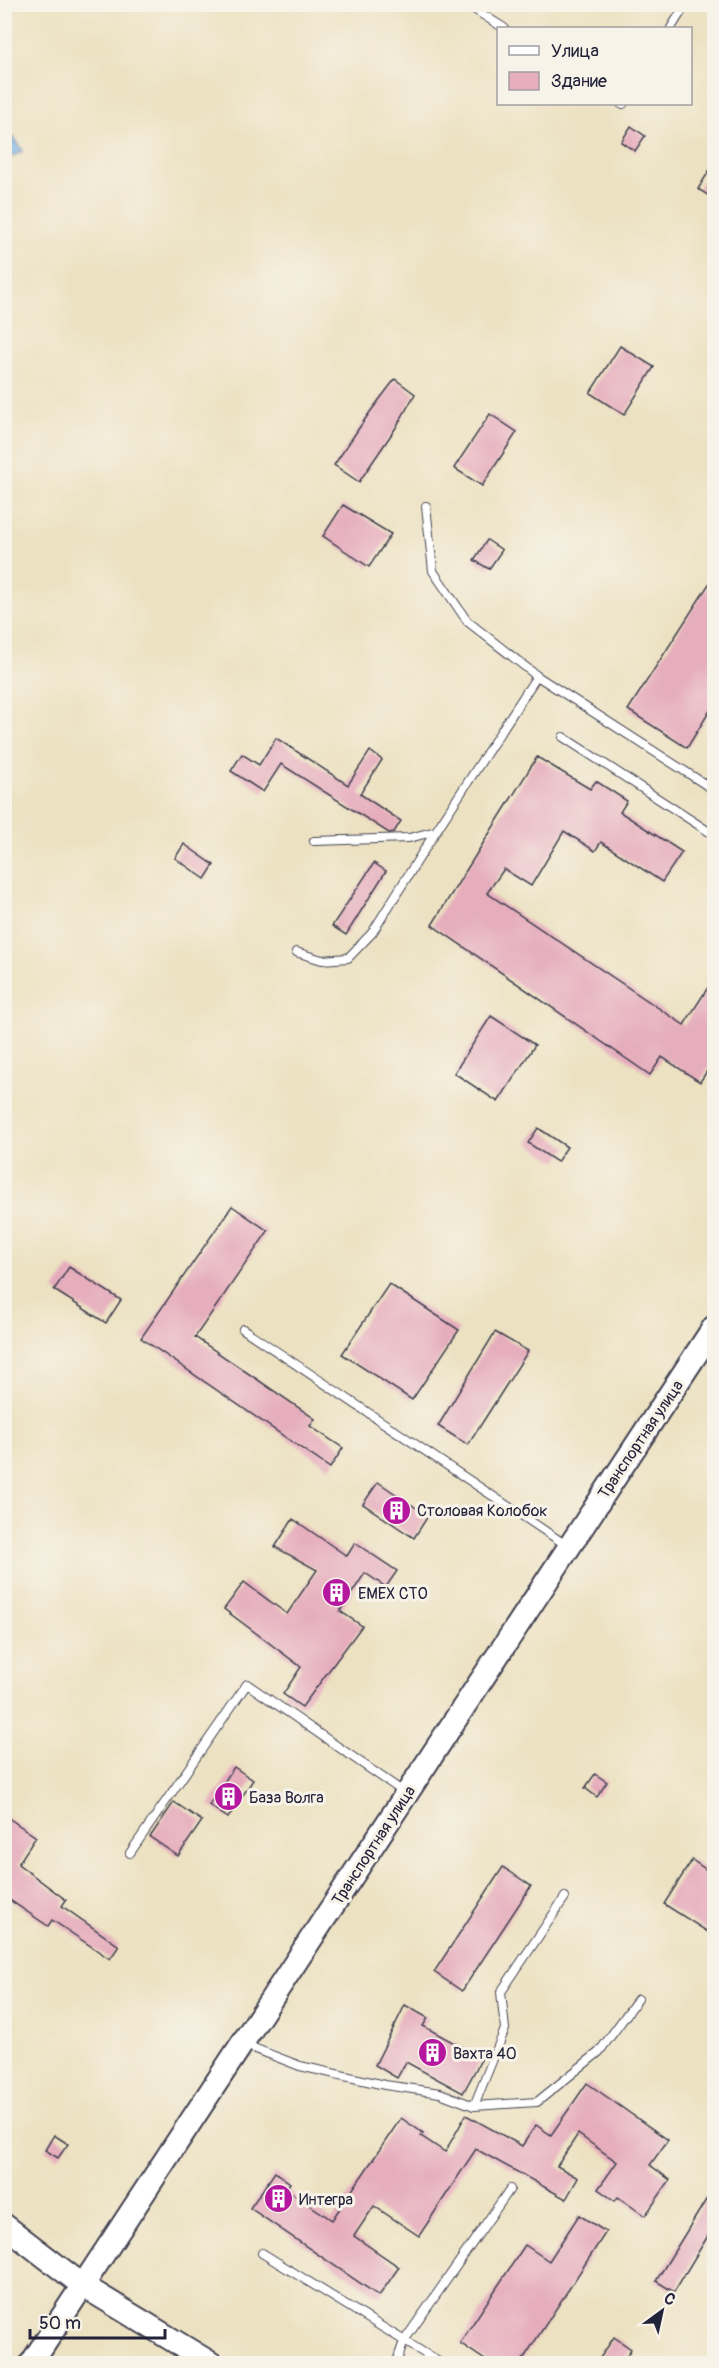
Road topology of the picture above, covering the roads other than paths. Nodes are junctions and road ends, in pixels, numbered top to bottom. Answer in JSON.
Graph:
{"nodes":[{"id":1,"x":466,"y":4,"type":"edge"},
{"id":2,"x":686,"y":4,"type":"edge"},
{"id":3,"x":502,"y":27,"type":"edge"},
{"id":4,"x":672,"y":27,"type":"edge"},
{"id":5,"x":426,"y":506,"type":"dead end"},
{"id":6,"x":537,"y":676,"type":"junction"},
{"id":7,"x":563,"y":737,"type":"dead end"},
{"id":8,"x":714,"y":790,"type":"edge"},
{"id":9,"x":436,"y":831,"type":"junction"},
{"id":10,"x":714,"y":835,"type":"edge"},
{"id":11,"x":314,"y":842,"type":"dead end"},
{"id":12,"x":296,"y":952,"type":"dead end"},
{"id":13,"x":714,"y":1327,"type":"edge"},
{"id":14,"x":243,"y":1329,"type":"dead end"},
{"id":15,"x":568,"y":1546,"type":"junction"},
{"id":16,"x":406,"y":1794,"type":"junction"},
{"id":17,"x":130,"y":1854,"type":"dead end"},
{"id":18,"x":565,"y":1897,"type":"dead end"},
{"id":19,"x":638,"y":1999,"type":"dead end"},
{"id":20,"x":242,"y":2043,"type":"junction"},
{"id":21,"x":474,"y":2106,"type":"junction"},
{"id":22,"x":510,"y":2190,"type":"dead end"},
{"id":23,"x":4,"y":2225,"type":"edge"},
{"id":24,"x":262,"y":2253,"type":"dead end"},
{"id":25,"x":82,"y":2285,"type":"junction"},
{"id":26,"x":404,"y":2341,"type":"junction"},
{"id":27,"x":31,"y":2364,"type":"edge"},
{"id":28,"x":212,"y":2364,"type":"edge"},
{"id":29,"x":396,"y":2364,"type":"edge"},
{"id":30,"x":442,"y":2364,"type":"edge"}],
"edges":[{"from":1,"to":3,"type":"lane"},
{"from":2,"to":4,"type":"lane"},
{"from":5,"to":6,"type":"lane"},
{"from":6,"to":8,"type":"lane"},
{"from":6,"to":9,"type":"lane"},
{"from":7,"to":10,"type":"lane"},
{"from":9,"to":11,"type":"lane"},
{"from":9,"to":12,"type":"lane"},
{"from":13,"to":15,"type":"street","name":"Транспортная улица"},
{"from":14,"to":15,"type":"lane"},
{"from":15,"to":16,"type":"street","name":"Транспортная улица"},
{"from":16,"to":17,"type":"lane"},
{"from":16,"to":20,"type":"street","name":"Транспортная улица"},
{"from":18,"to":21,"type":"lane"},
{"from":19,"to":21,"type":"lane"},
{"from":20,"to":21,"type":"lane"},
{"from":20,"to":25,"type":"street","name":"Транспортная улица"},
{"from":22,"to":26,"type":"lane"},
{"from":23,"to":25,"type":"street"},
{"from":24,"to":26,"type":"lane"},
{"from":25,"to":27,"type":"street","name":"Транспортная улица"},
{"from":25,"to":28,"type":"street"},
{"from":26,"to":29,"type":"lane"},
{"from":26,"to":30,"type":"lane"}]}
